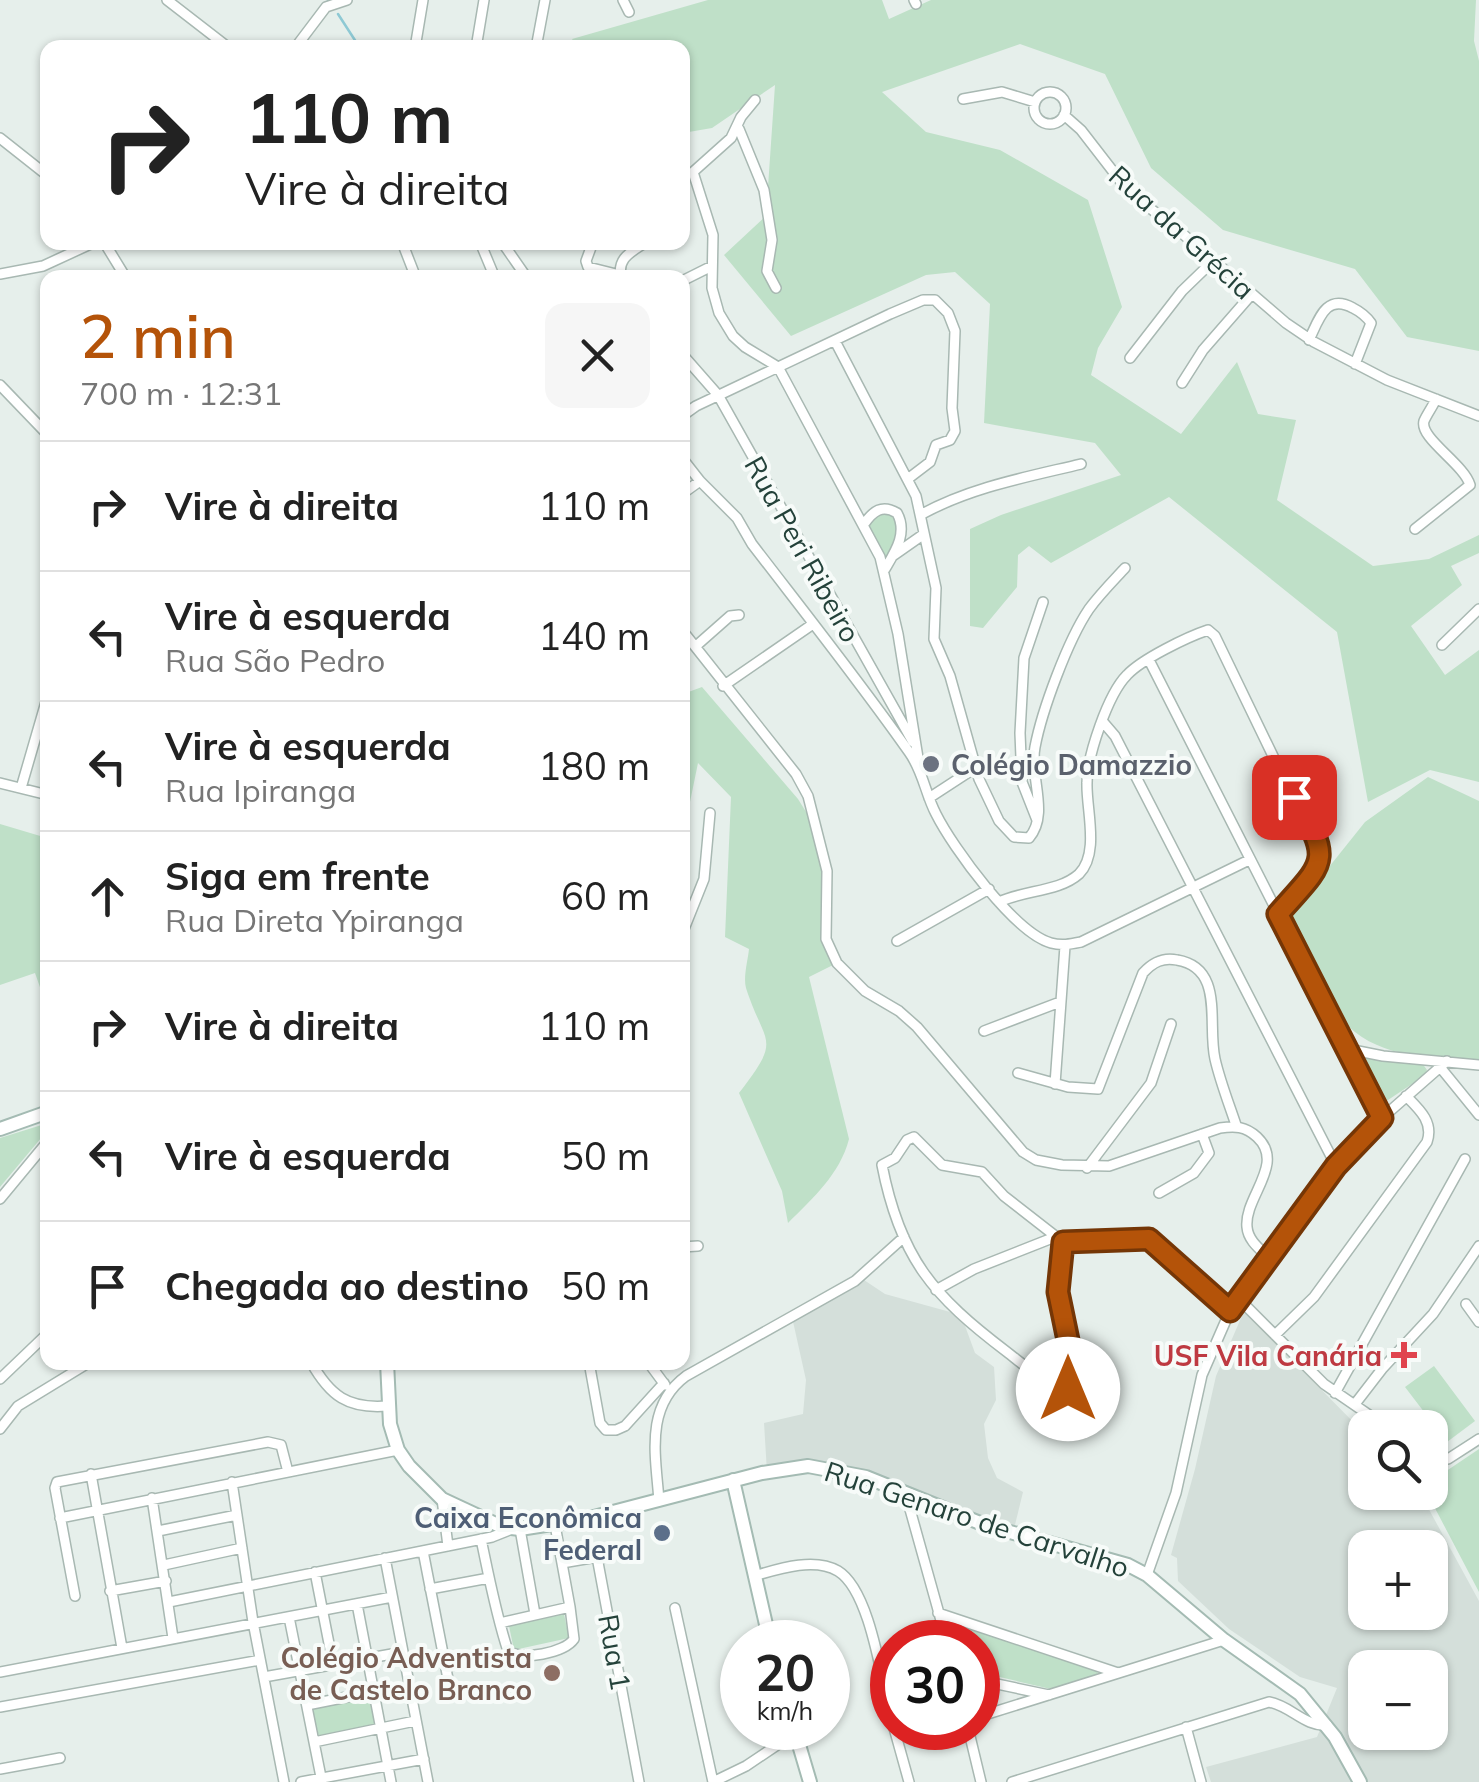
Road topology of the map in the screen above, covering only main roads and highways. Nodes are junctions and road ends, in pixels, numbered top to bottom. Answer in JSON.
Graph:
{"nodes":[{"id":1,"x":40,"y":1115,"type":"edge"},
{"id":2,"x":0,"y":1129,"type":"edge"},
{"id":3,"x":387,"y":1370,"type":"edge"},
{"id":4,"x":733,"y":1480,"type":"junction"},
{"id":5,"x":765,"y":1620,"type":"edge"},
{"id":6,"x":800,"y":1750,"type":"edge"},
{"id":7,"x":810,"y":1782,"type":"edge"},
{"id":8,"x":1360,"y":1782,"type":"edge"}],
"edges":[{"from":1,"to":2,"type":"main road"},
{"from":3,"to":4,"type":"main road","name":"Rua Genaro de Carvalho"},
{"from":4,"to":5,"type":"main road"},
{"from":4,"to":8,"type":"main road","name":"Rua Genaro de Carvalho"},
{"from":6,"to":7,"type":"main road"}]}
